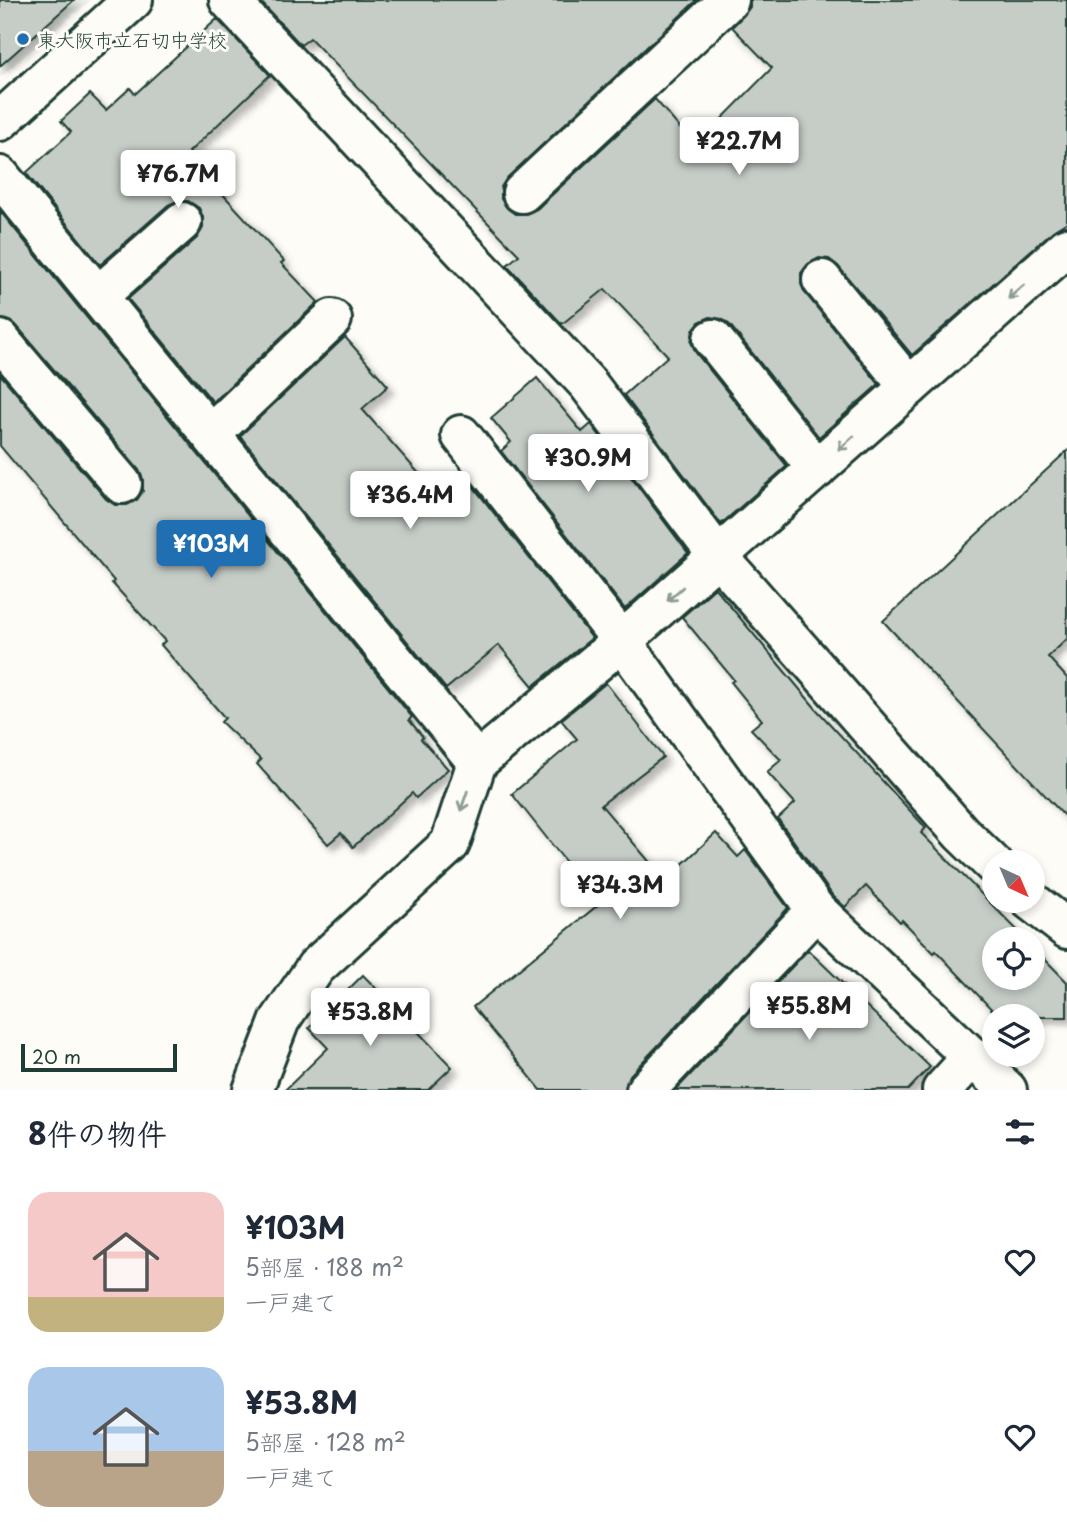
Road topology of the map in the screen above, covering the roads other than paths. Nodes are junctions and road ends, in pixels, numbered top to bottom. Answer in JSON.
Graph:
{"nodes":[{"id":1,"x":133,"y":0,"type":"edge"},
{"id":2,"x":229,"y":0,"type":"edge"},
{"id":3,"x":729,"y":0,"type":"edge"},
{"id":4,"x":0,"y":121,"type":"edge"},
{"id":5,"x":0,"y":176,"type":"edge"},
{"id":6,"x":522,"y":193,"type":"dead end"},
{"id":7,"x":182,"y":222,"type":"dead end"},
{"id":8,"x":1067,"y":247,"type":"edge"},
{"id":9,"x":822,"y":280,"type":"dead end"},
{"id":10,"x":99,"y":296,"type":"junction"},
{"id":11,"x":332,"y":319,"type":"dead end"},
{"id":12,"x":713,"y":339,"type":"dead end"},
{"id":13,"x":0,"y":340,"type":"edge"},
{"id":14,"x":909,"y":387,"type":"junction"},
{"id":15,"x":211,"y":434,"type":"junction"},
{"id":16,"x":461,"y":435,"type":"dead end"},
{"id":17,"x":817,"y":468,"type":"junction"},
{"id":18,"x":122,"y":484,"type":"dead end"},
{"id":19,"x":718,"y":556,"type":"junction"},
{"id":20,"x":622,"y":642,"type":"junction"},
{"id":21,"x":477,"y":762,"type":"junction"},
{"id":22,"x":982,"y":853,"type":"edge"},
{"id":23,"x":816,"y":910,"type":"junction"},
{"id":24,"x":1045,"y":912,"type":"edge"},
{"id":25,"x":1067,"y":929,"type":"edge"},
{"id":26,"x":972,"y":1057,"type":"junction"},
{"id":27,"x":253,"y":1090,"type":"edge"},
{"id":28,"x":646,"y":1090,"type":"edge"},
{"id":29,"x":942,"y":1090,"type":"edge"},
{"id":30,"x":1007,"y":1090,"type":"edge"}],
"edges":[{"from":1,"to":4,"type":"street"},
{"from":2,"to":19,"type":"street"},
{"from":3,"to":6,"type":"street"},
{"from":5,"to":10,"type":"street"},
{"from":7,"to":10,"type":"street"},
{"from":8,"to":14,"type":"street","one_way":true},
{"from":9,"to":14,"type":"street"},
{"from":10,"to":15,"type":"street"},
{"from":11,"to":15,"type":"street"},
{"from":12,"to":17,"type":"street"},
{"from":13,"to":18,"type":"street"},
{"from":14,"to":17,"type":"street","one_way":true},
{"from":15,"to":21,"type":"street"},
{"from":16,"to":20,"type":"street"},
{"from":17,"to":19,"type":"street"},
{"from":19,"to":20,"type":"street","one_way":true},
{"from":19,"to":22,"type":"street"},
{"from":20,"to":21,"type":"street"},
{"from":20,"to":23,"type":"street"},
{"from":21,"to":27,"type":"street","one_way":true},
{"from":23,"to":26,"type":"street"},
{"from":23,"to":28,"type":"street"},
{"from":24,"to":25,"type":"street"},
{"from":26,"to":29,"type":"street"},
{"from":26,"to":30,"type":"street"}]}
